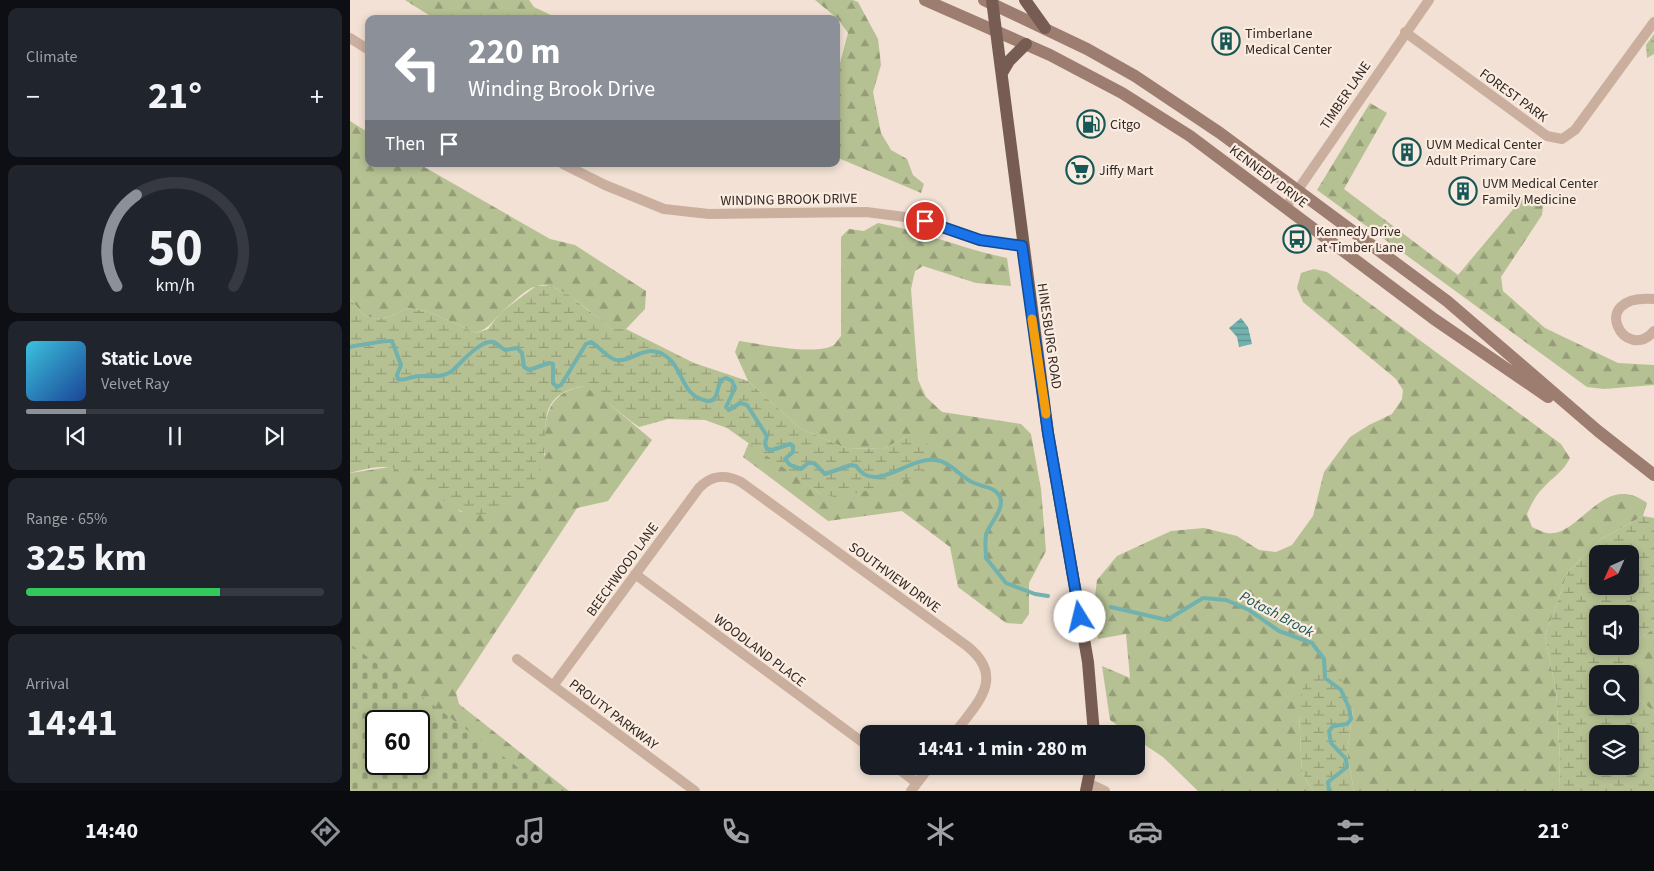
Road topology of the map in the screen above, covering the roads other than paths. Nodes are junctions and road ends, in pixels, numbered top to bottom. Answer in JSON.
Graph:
{"nodes":[{"id":1,"x":925,"y":0,"type":"edge"},
{"id":2,"x":1025,"y":0,"type":"edge"},
{"id":3,"x":1429,"y":0,"type":"edge"},
{"id":4,"x":989,"y":1,"type":"edge"},
{"id":5,"x":1654,"y":22,"type":"edge"},
{"id":6,"x":1045,"y":28,"type":"junction"},
{"id":7,"x":996,"y":30,"type":"junction"},
{"id":8,"x":1405,"y":32,"type":"junction"},
{"id":9,"x":350,"y":38,"type":"edge"},
{"id":10,"x":1026,"y":44,"type":"junction"},
{"id":11,"x":365,"y":47,"type":"edge"},
{"id":12,"x":1002,"y":73,"type":"junction"},
{"id":13,"x":569,"y":167,"type":"edge"},
{"id":14,"x":1297,"y":191,"type":"junction"},
{"id":15,"x":1286,"y":208,"type":"junction"},
{"id":16,"x":1022,"y":246,"type":"junction"},
{"id":17,"x":1654,"y":299,"type":"edge"},
{"id":18,"x":1654,"y":330,"type":"edge"},
{"id":19,"x":1598,"y":431,"type":"junction"},
{"id":20,"x":1654,"y":474,"type":"edge"},
{"id":21,"x":719,"y":476,"type":"joint"},
{"id":22,"x":636,"y":574,"type":"junction"},
{"id":23,"x":517,"y":659,"type":"dead end"},
{"id":24,"x":553,"y":686,"type":"junction"},
{"id":25,"x":960,"y":725,"type":"edge"},
{"id":26,"x":1093,"y":725,"type":"edge"},
{"id":27,"x":860,"y":740,"type":"edge"},
{"id":28,"x":903,"y":775,"type":"edge"},
{"id":29,"x":923,"y":775,"type":"edge"},
{"id":30,"x":914,"y":787,"type":"edge"},
{"id":31,"x":1087,"y":787,"type":"edge"},
{"id":32,"x":695,"y":791,"type":"edge"},
{"id":33,"x":1105,"y":791,"type":"edge"}],
"edges":[{"from":1,"to":7,"type":"main road","name":"KENNEDY DRIVE"},
{"from":2,"to":6,"type":"main road"},
{"from":3,"to":8,"type":"street","name":"TIMBER LANE"},
{"from":4,"to":6,"type":"main road","name":"KENNEDY DRIVE"},
{"from":4,"to":7,"type":"main road","name":"HINESBURG ROAD"},
{"from":5,"to":8,"type":"street","name":"FOREST PARK"},
{"from":6,"to":14,"type":"main road","name":"KENNEDY DRIVE"},
{"from":7,"to":10,"type":"main road","name":"KENNEDY DRIVE"},
{"from":7,"to":12,"type":"main road","name":"HINESBURG ROAD"},
{"from":8,"to":14,"type":"street","name":"TIMBER LANE"},
{"from":9,"to":11,"type":"street"},
{"from":10,"to":12,"type":"main road"},
{"from":10,"to":15,"type":"main road","name":"KENNEDY DRIVE"},
{"from":12,"to":16,"type":"main road","name":"HINESBURG ROAD"},
{"from":13,"to":16,"type":"street","name":"WINDING BROOK DRIVE"},
{"from":14,"to":15,"type":"street","name":"TIMBER LANE"},
{"from":14,"to":19,"type":"main road","name":"KENNEDY DRIVE"},
{"from":15,"to":19,"type":"main road","name":"KENNEDY DRIVE"},
{"from":16,"to":26,"type":"main road","name":"HINESBURG ROAD"},
{"from":17,"to":18,"type":"street"},
{"from":19,"to":20,"type":"main road","name":"KENNEDY DRIVE"},
{"from":21,"to":22,"type":"street","name":"BEECHWOOD LANE"},
{"from":21,"to":25,"type":"street","name":"SOUTHVIEW DRIVE"},
{"from":22,"to":24,"type":"street","name":"BEECHWOOD LANE"},
{"from":22,"to":27,"type":"street","name":"WOODLAND PLACE"},
{"from":23,"to":24,"type":"street","name":"PROUTY PARKWAY"},
{"from":24,"to":32,"type":"street","name":"PROUTY PARKWAY"},
{"from":28,"to":30,"type":"street"},
{"from":29,"to":30,"type":"street"},
{"from":31,"to":33,"type":"street"}]}
